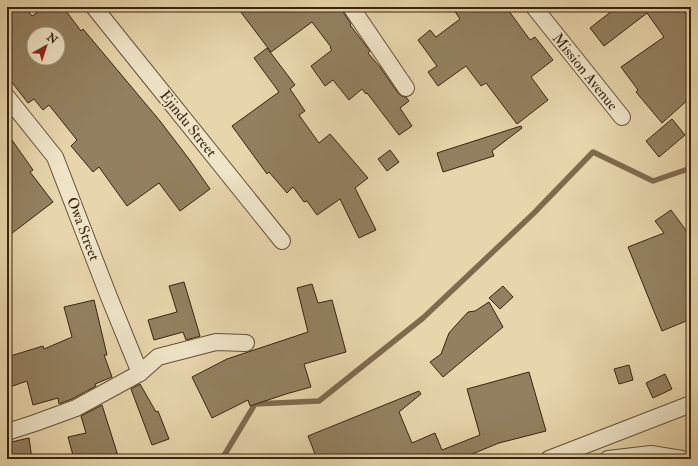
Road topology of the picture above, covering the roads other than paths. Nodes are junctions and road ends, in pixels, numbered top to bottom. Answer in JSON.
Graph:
{"nodes":[{"id":1,"x":94,"y":7,"type":"edge"},
{"id":2,"x":352,"y":7,"type":"edge"},
{"id":3,"x":534,"y":7,"type":"edge"},
{"id":4,"x":406,"y":88,"type":"dead end"},
{"id":5,"x":7,"y":97,"type":"edge"},
{"id":6,"x":622,"y":118,"type":"dead end"},
{"id":7,"x":282,"y":241,"type":"dead end"},
{"id":8,"x":246,"y":343,"type":"dead end"},
{"id":9,"x":140,"y":373,"type":"junction"},
{"id":10,"x":691,"y":404,"type":"edge"},
{"id":11,"x":7,"y":432,"type":"edge"},
{"id":12,"x":549,"y":459,"type":"edge"},
{"id":13,"x":610,"y":459,"type":"edge"},
{"id":14,"x":682,"y":459,"type":"edge"}],
"edges":[{"from":1,"to":7,"type":"street","name":"Ejindu Street"},
{"from":2,"to":4,"type":"street"},
{"from":3,"to":6,"type":"street","name":"Mission Avenue"},
{"from":5,"to":9,"type":"street","name":"Owa Street"},
{"from":8,"to":9,"type":"street"},
{"from":9,"to":11,"type":"street"},
{"from":10,"to":12,"type":"street"},
{"from":13,"to":14,"type":"street"}]}
